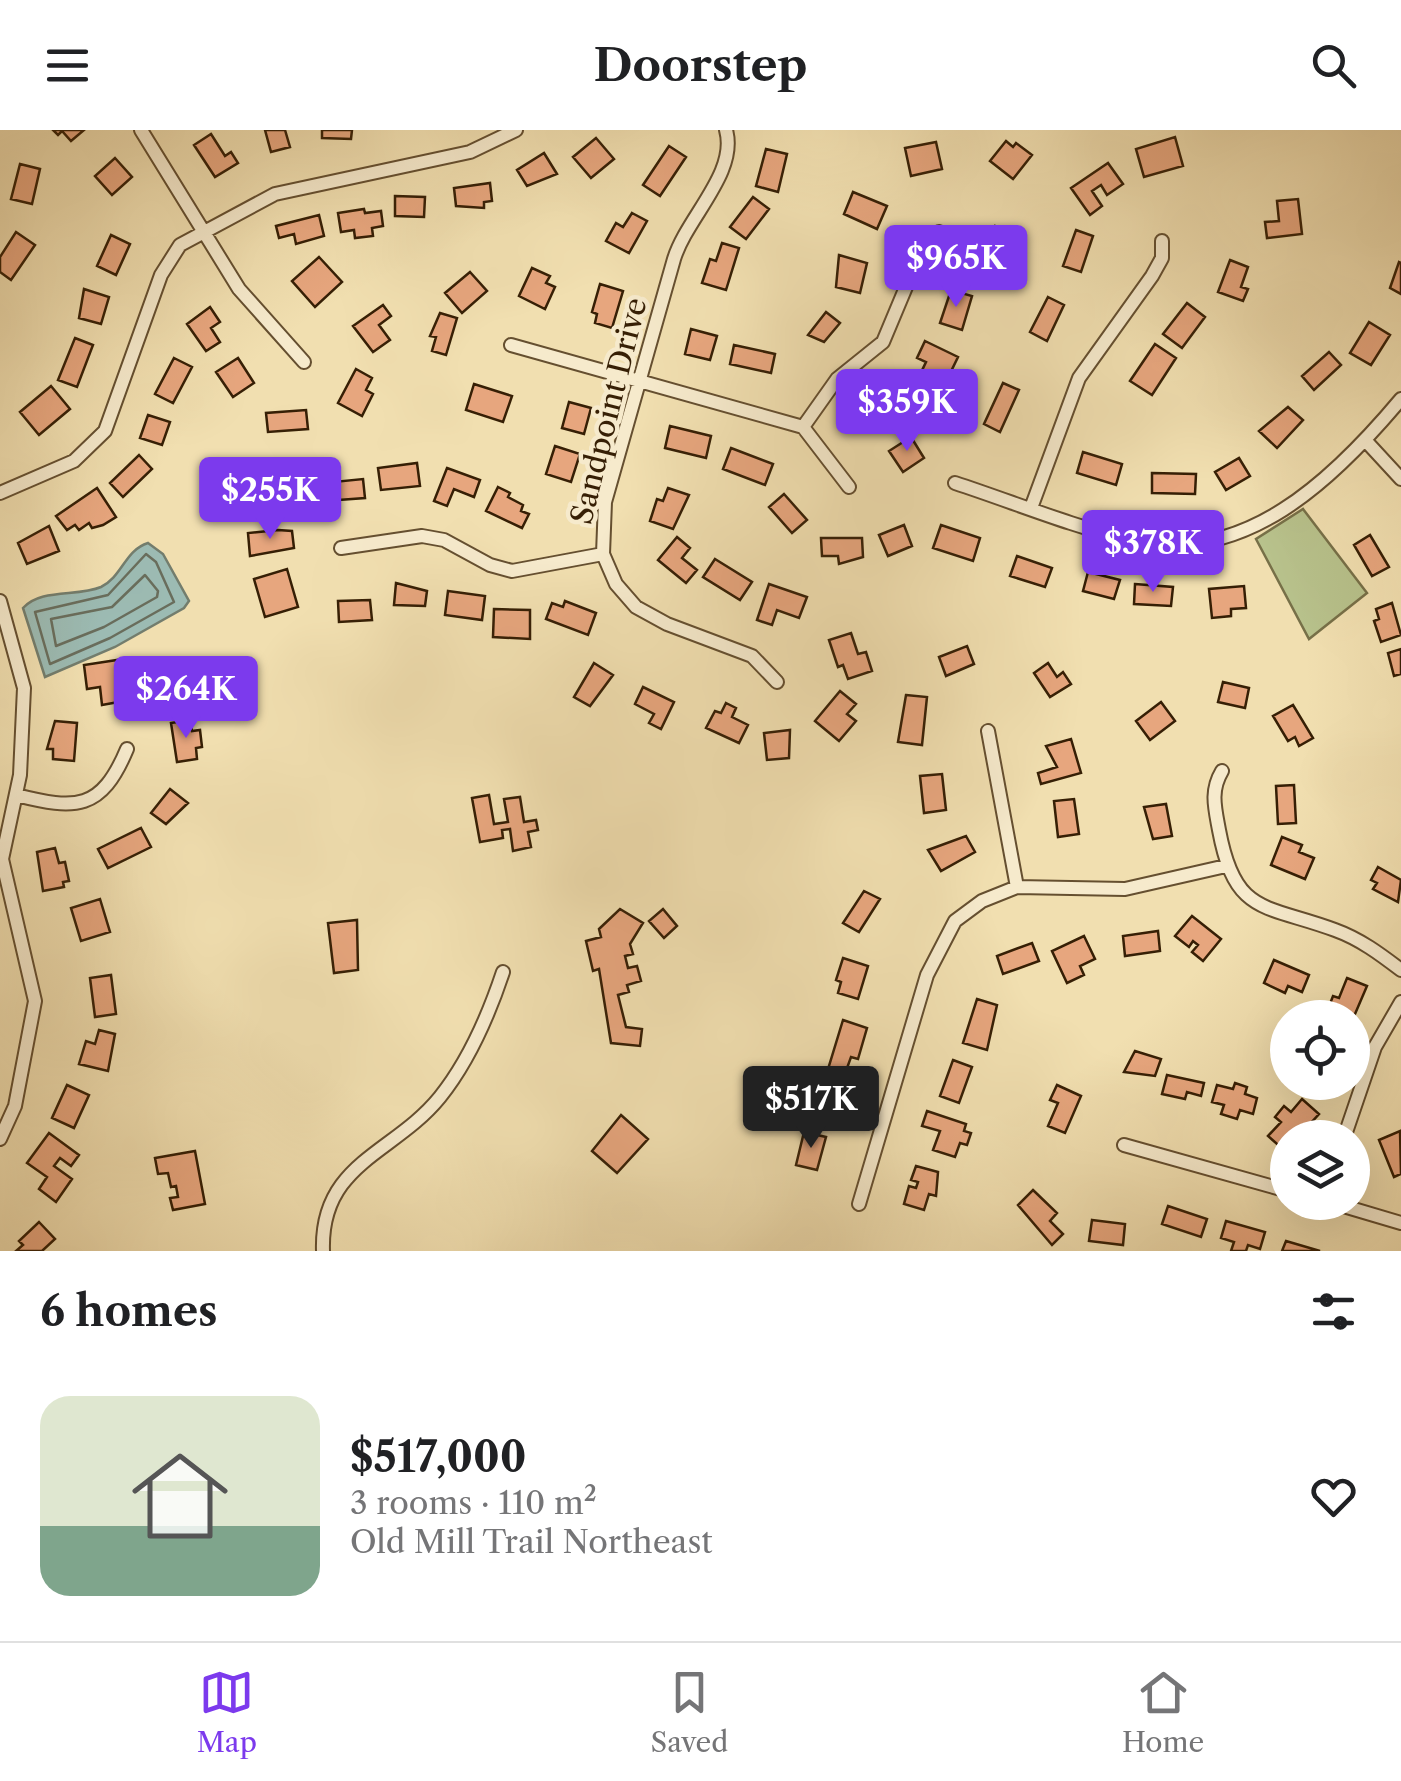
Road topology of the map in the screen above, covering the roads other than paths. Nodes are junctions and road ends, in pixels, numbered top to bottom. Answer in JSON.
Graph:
{"nodes":[{"id":1,"x":141,"y":130,"type":"edge"},
{"id":2,"x":516,"y":130,"type":"edge"},
{"id":3,"x":726,"y":130,"type":"edge"},
{"id":4,"x":204,"y":230,"type":"junction"},
{"id":5,"x":939,"y":232,"type":"dead end"},
{"id":6,"x":1162,"y":241,"type":"dead end"},
{"id":7,"x":510,"y":345,"type":"dead end"},
{"id":8,"x":304,"y":362,"type":"dead end"},
{"id":9,"x":640,"y":381,"type":"junction"},
{"id":10,"x":1401,"y":399,"type":"edge"},
{"id":11,"x":804,"y":427,"type":"junction"},
{"id":12,"x":1365,"y":440,"type":"junction"},
{"id":13,"x":1401,"y":479,"type":"edge"},
{"id":14,"x":955,"y":482,"type":"dead end"},
{"id":15,"x":849,"y":488,"type":"dead end"},
{"id":16,"x":0,"y":492,"type":"edge"},
{"id":17,"x":1031,"y":508,"type":"junction"},
{"id":18,"x":341,"y":548,"type":"dead end"},
{"id":19,"x":602,"y":554,"type":"junction"},
{"id":20,"x":0,"y":601,"type":"edge"},
{"id":21,"x":777,"y":682,"type":"dead end"},
{"id":22,"x":988,"y":731,"type":"dead end"},
{"id":23,"x":126,"y":748,"type":"dead end"},
{"id":24,"x":1222,"y":771,"type":"dead end"},
{"id":25,"x":16,"y":795,"type":"junction"},
{"id":26,"x":1226,"y":866,"type":"junction"},
{"id":27,"x":1017,"y":886,"type":"junction"},
{"id":28,"x":1401,"y":970,"type":"edge"},
{"id":29,"x":503,"y":972,"type":"dead end"},
{"id":30,"x":1401,"y":1002,"type":"edge"},
{"id":31,"x":1350,"y":1120,"type":"edge"},
{"id":32,"x":0,"y":1140,"type":"edge"},
{"id":33,"x":1124,"y":1145,"type":"dead end"},
{"id":34,"x":1270,"y":1186,"type":"edge"},
{"id":35,"x":860,"y":1204,"type":"dead end"},
{"id":36,"x":1370,"y":1214,"type":"edge"},
{"id":37,"x":1401,"y":1223,"type":"edge"},
{"id":38,"x":324,"y":1251,"type":"edge"}],
"edges":[{"from":1,"to":4,"type":"street"},
{"from":2,"to":4,"type":"street"},
{"from":3,"to":9,"type":"street","name":"Sandpoint Drive"},
{"from":4,"to":8,"type":"street"},
{"from":4,"to":16,"type":"street"},
{"from":5,"to":11,"type":"street"},
{"from":6,"to":17,"type":"street"},
{"from":7,"to":9,"type":"street"},
{"from":9,"to":11,"type":"street"},
{"from":9,"to":19,"type":"street","name":"Sandpoint Drive"},
{"from":10,"to":12,"type":"street"},
{"from":11,"to":15,"type":"street"},
{"from":12,"to":13,"type":"street"},
{"from":12,"to":17,"type":"street"},
{"from":14,"to":17,"type":"street"},
{"from":18,"to":19,"type":"street"},
{"from":19,"to":21,"type":"street","name":"Sandpoint Drive"},
{"from":20,"to":25,"type":"street"},
{"from":22,"to":27,"type":"street"},
{"from":23,"to":25,"type":"street"},
{"from":24,"to":26,"type":"street"},
{"from":25,"to":32,"type":"street"},
{"from":26,"to":27,"type":"street"},
{"from":26,"to":28,"type":"street"},
{"from":27,"to":35,"type":"street"},
{"from":29,"to":38,"type":"street"},
{"from":30,"to":31,"type":"street"},
{"from":33,"to":34,"type":"street"},
{"from":36,"to":37,"type":"street"}]}
